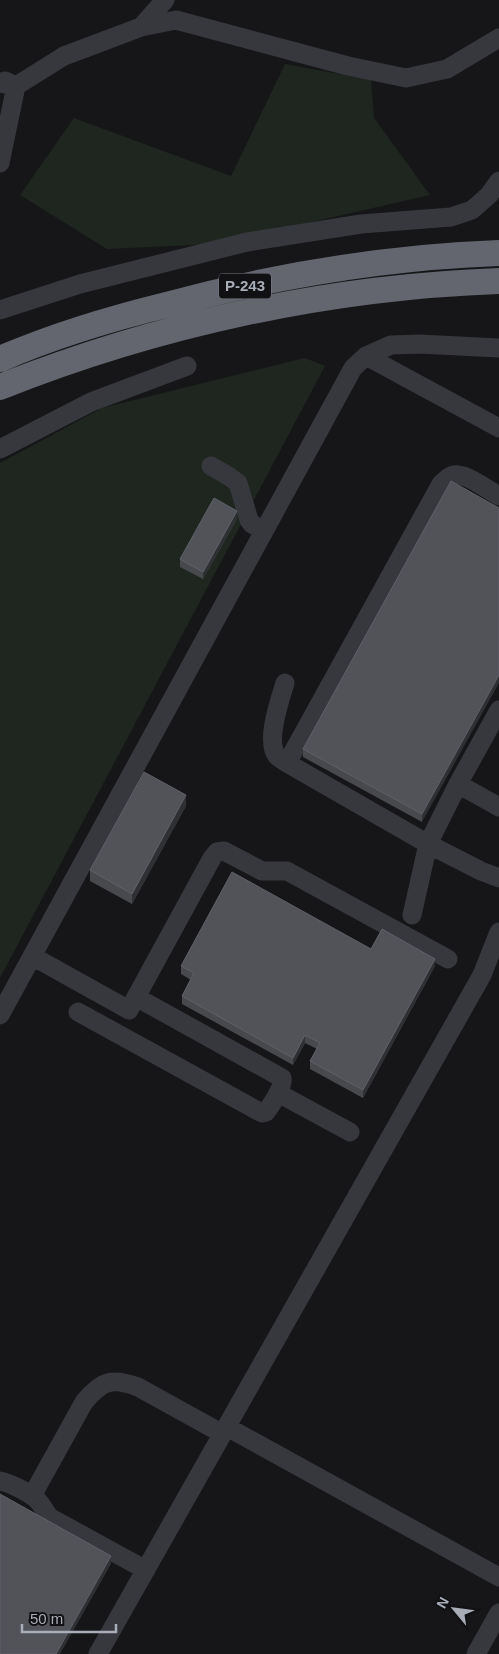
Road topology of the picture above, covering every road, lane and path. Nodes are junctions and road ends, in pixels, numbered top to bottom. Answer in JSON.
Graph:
{"nodes":[{"id":1,"x":165,"y":0,"type":"edge"},
{"id":2,"x":142,"y":27,"type":"junction"},
{"id":3,"x":499,"y":38,"type":"edge"},
{"id":4,"x":5,"y":82,"type":"edge"},
{"id":5,"x":0,"y":163,"type":"edge"},
{"id":6,"x":499,"y":181,"type":"edge"},
{"id":7,"x":499,"y":254,"type":"edge"},
{"id":8,"x":499,"y":281,"type":"edge"},
{"id":9,"x":0,"y":310,"type":"edge"},
{"id":10,"x":499,"y":348,"type":"edge"},
{"id":11,"x":366,"y":356,"type":"junction"},
{"id":12,"x":0,"y":359,"type":"edge"},
{"id":13,"x":187,"y":366,"type":"dead end"},
{"id":14,"x":0,"y":387,"type":"edge"},
{"id":15,"x":499,"y":428,"type":"edge"},
{"id":16,"x":0,"y":449,"type":"edge"},
{"id":17,"x":211,"y":466,"type":"dead end"},
{"id":18,"x":499,"y":496,"type":"edge"},
{"id":19,"x":264,"y":531,"type":"junction"},
{"id":20,"x":285,"y":682,"type":"dead end"},
{"id":21,"x":499,"y":710,"type":"edge"},
{"id":22,"x":287,"y":763,"type":"junction"},
{"id":23,"x":458,"y":784,"type":"junction"},
{"id":24,"x":499,"y":807,"type":"edge"},
{"id":25,"x":428,"y":844,"type":"junction"},
{"id":26,"x":499,"y":878,"type":"edge"},
{"id":27,"x":412,"y":915,"type":"dead end"},
{"id":28,"x":499,"y":932,"type":"edge"},
{"id":29,"x":32,"y":956,"type":"junction"},
{"id":30,"x":448,"y":959,"type":"dead end"},
{"id":31,"x":132,"y":1003,"type":"junction"},
{"id":32,"x":78,"y":1012,"type":"dead end"},
{"id":33,"x":0,"y":1015,"type":"edge"},
{"id":34,"x":116,"y":1033,"type":"junction"},
{"id":35,"x":278,"y":1092,"type":"junction"},
{"id":36,"x":350,"y":1132,"type":"dead end"},
{"id":37,"x":225,"y":1430,"type":"junction"},
{"id":38,"x":0,"y":1481,"type":"edge"},
{"id":39,"x":32,"y":1496,"type":"junction"},
{"id":40,"x":146,"y":1570,"type":"junction"},
{"id":41,"x":499,"y":1577,"type":"edge"},
{"id":42,"x":499,"y":1613,"type":"edge"},
{"id":43,"x":98,"y":1654,"type":"edge"},
{"id":44,"x":476,"y":1654,"type":"edge"}],
"edges":[{"from":1,"to":2,"type":"street"},
{"from":2,"to":3,"type":"street"},
{"from":2,"to":4,"type":"street"},
{"from":4,"to":5,"type":"street"},
{"from":6,"to":9,"type":"street"},
{"from":7,"to":12,"type":"highway","number":"Р-243"},
{"from":8,"to":14,"type":"highway","number":"Р-243"},
{"from":10,"to":11,"type":"street"},
{"from":11,"to":15,"type":"street"},
{"from":11,"to":19,"type":"street"},
{"from":13,"to":16,"type":"street"},
{"from":17,"to":19,"type":"street"},
{"from":18,"to":22,"type":"street"},
{"from":19,"to":29,"type":"street"},
{"from":20,"to":22,"type":"street"},
{"from":21,"to":23,"type":"street"},
{"from":22,"to":25,"type":"street"},
{"from":23,"to":24,"type":"street"},
{"from":23,"to":25,"type":"street"},
{"from":25,"to":26,"type":"street"},
{"from":25,"to":27,"type":"street"},
{"from":28,"to":37,"type":"street"},
{"from":29,"to":31,"type":"street"},
{"from":29,"to":33,"type":"street"},
{"from":30,"to":31,"type":"street"},
{"from":31,"to":34,"type":"street"},
{"from":31,"to":35,"type":"street"},
{"from":32,"to":34,"type":"street"},
{"from":34,"to":35,"type":"street"},
{"from":35,"to":36,"type":"street"},
{"from":37,"to":39,"type":"street"},
{"from":37,"to":40,"type":"street"},
{"from":37,"to":41,"type":"street"},
{"from":38,"to":39,"type":"street"},
{"from":39,"to":40,"type":"street"},
{"from":40,"to":43,"type":"street"},
{"from":42,"to":44,"type":"street"}]}
